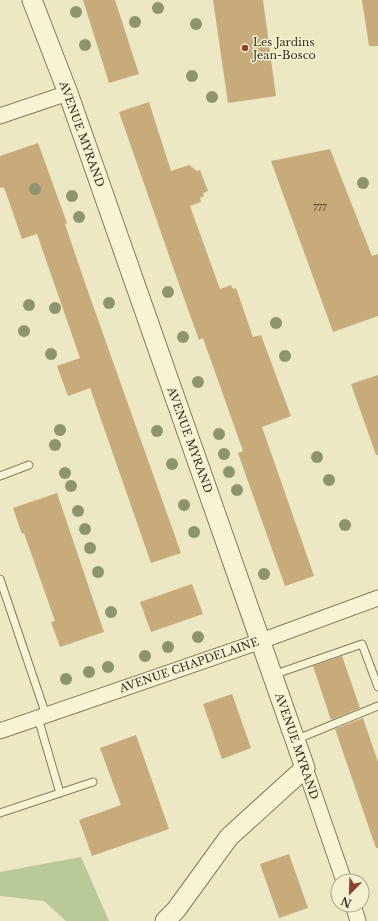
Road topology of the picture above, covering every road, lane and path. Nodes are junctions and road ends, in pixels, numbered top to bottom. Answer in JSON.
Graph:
{"nodes":[{"id":1,"x":32,"y":0,"type":"edge"},
{"id":2,"x":68,"y":93,"type":"junction"},
{"id":3,"x":0,"y":116,"type":"edge"},
{"id":4,"x":29,"y":465,"type":"dead end"},
{"id":5,"x":0,"y":476,"type":"edge"},
{"id":6,"x":0,"y":579,"type":"edge"},
{"id":7,"x":2,"y":592,"type":"edge"},
{"id":8,"x":378,"y":598,"type":"edge"},
{"id":9,"x":261,"y":641,"type":"junction"},
{"id":10,"x":273,"y":675,"type":"junction"},
{"id":11,"x":378,"y":687,"type":"edge"},
{"id":12,"x":378,"y":706,"type":"edge"},
{"id":13,"x":42,"y":717,"type":"junction"},
{"id":14,"x":0,"y":731,"type":"edge"},
{"id":15,"x":295,"y":740,"type":"junction"},
{"id":16,"x":305,"y":768,"type":"junction"},
{"id":17,"x":93,"y":782,"type":"dead end"},
{"id":18,"x":60,"y":793,"type":"junction"},
{"id":19,"x":0,"y":813,"type":"edge"},
{"id":20,"x":341,"y":873,"type":"edge"},
{"id":21,"x":165,"y":921,"type":"edge"}],
"edges":[{"from":1,"to":2,"type":"street","name":"AVENUE MYRAND"},
{"from":2,"to":3,"type":"street"},
{"from":2,"to":9,"type":"street","name":"AVENUE MYRAND"},
{"from":4,"to":5,"type":"lane"},
{"from":6,"to":7,"type":"lane"},
{"from":7,"to":13,"type":"lane"},
{"from":8,"to":9,"type":"street","name":"AVENUE CHAPDELAINE"},
{"from":9,"to":10,"type":"street","name":"AVENUE MYRAND"},
{"from":9,"to":13,"type":"street","name":"AVENUE CHAPDELAINE"},
{"from":10,"to":11,"type":"lane"},
{"from":10,"to":15,"type":"street","name":"AVENUE MYRAND"},
{"from":12,"to":15,"type":"lane"},
{"from":13,"to":14,"type":"street","name":"AVENUE CHAPDELAINE"},
{"from":13,"to":18,"type":"lane"},
{"from":15,"to":16,"type":"street","name":"AVENUE MYRAND"},
{"from":16,"to":20,"type":"street","name":"AVENUE MYRAND"},
{"from":16,"to":21,"type":"street"},
{"from":17,"to":18,"type":"lane"},
{"from":18,"to":19,"type":"lane"}]}
